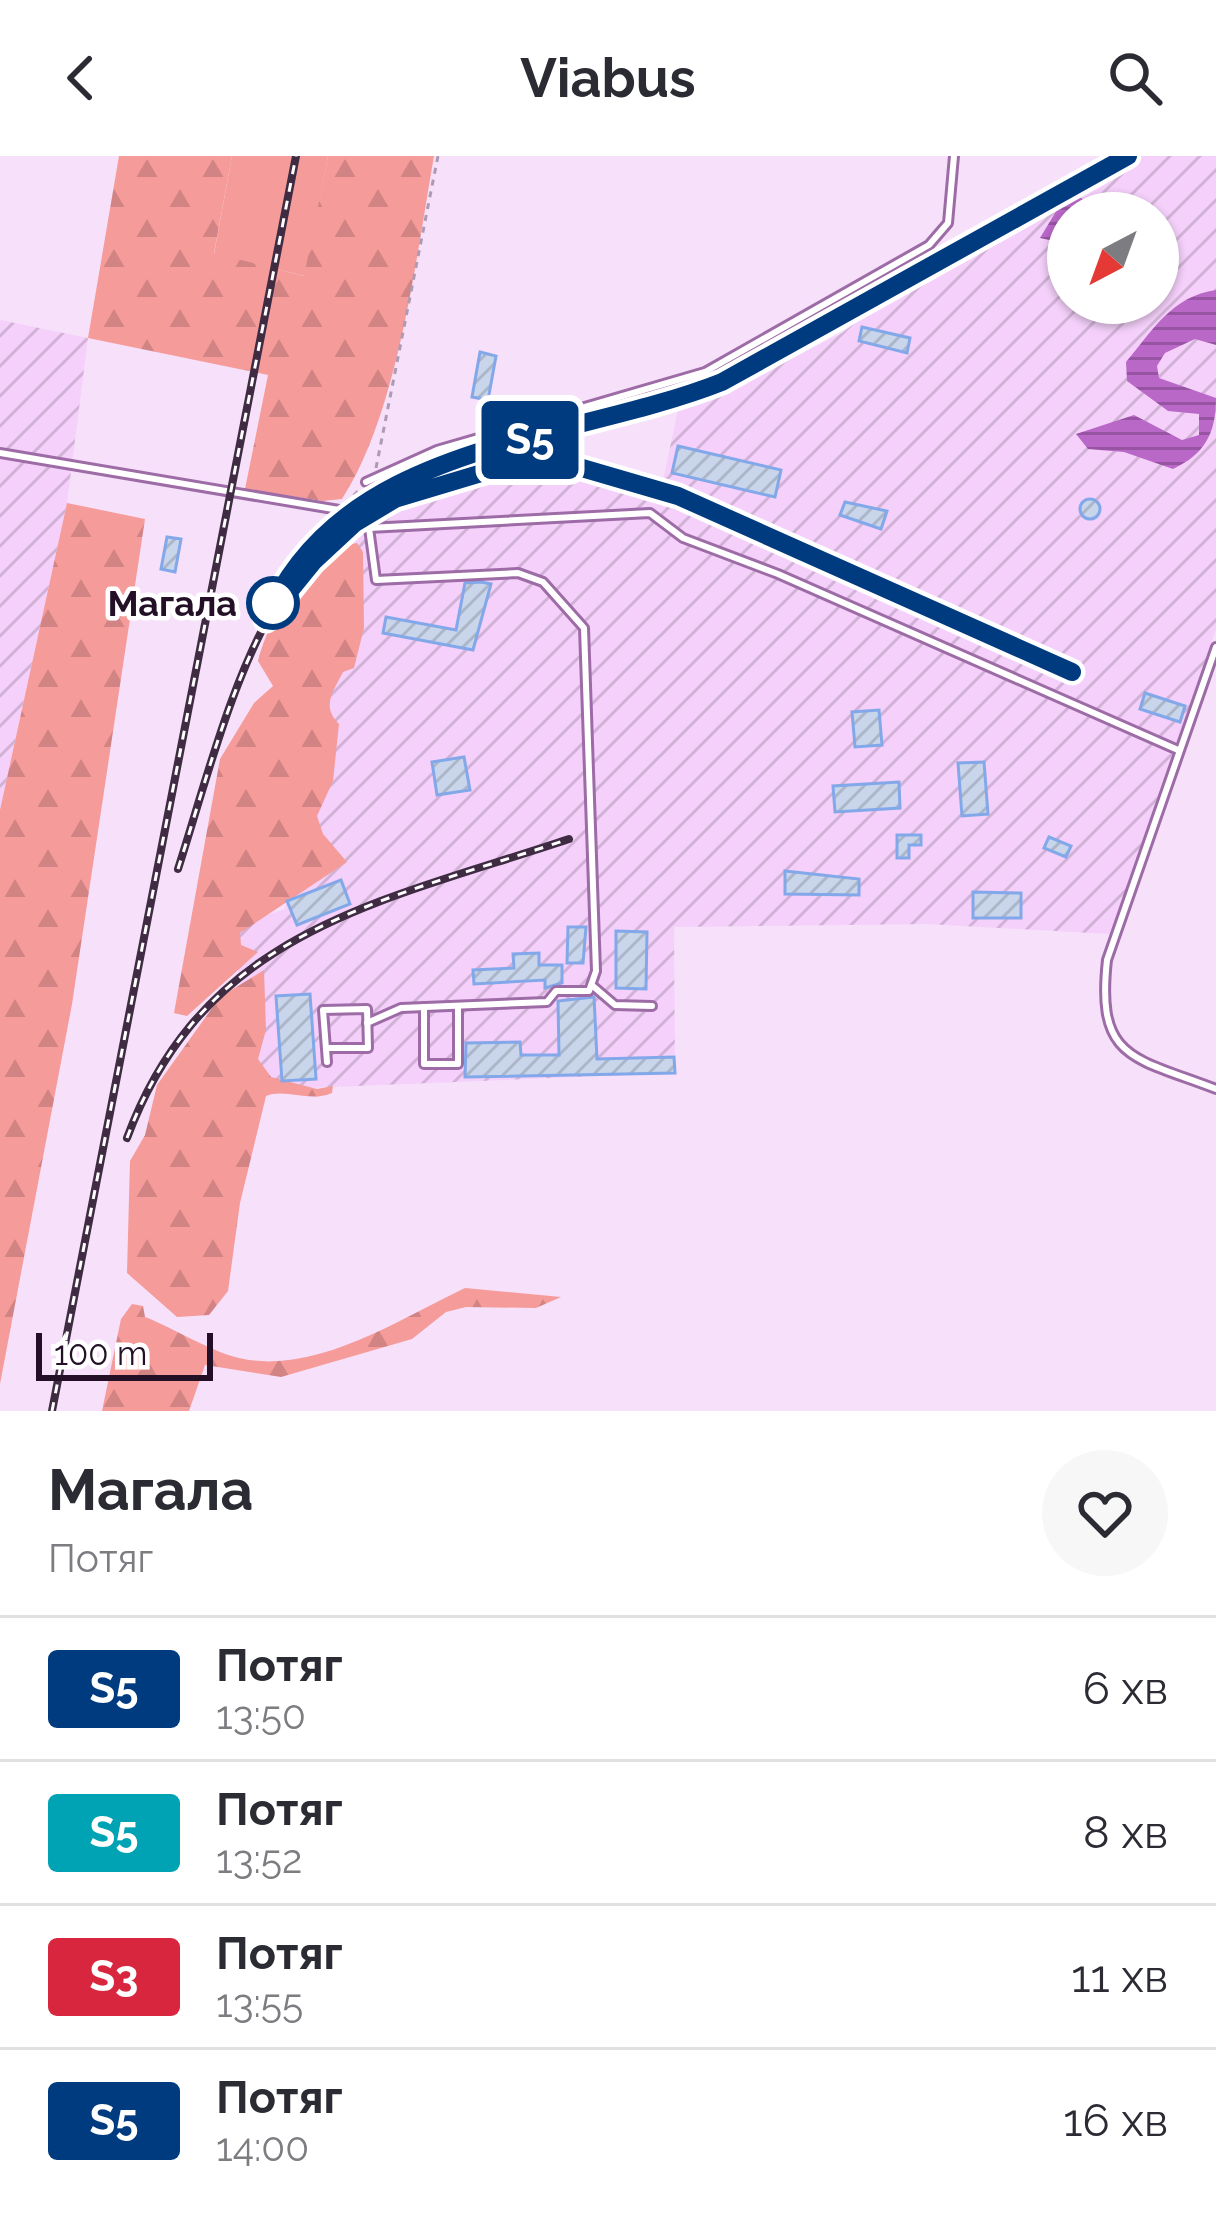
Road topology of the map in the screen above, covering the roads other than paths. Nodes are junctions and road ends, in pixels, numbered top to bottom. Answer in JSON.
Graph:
{"nodes":[{"id":1,"x":954,"y":156,"type":"edge"},
{"id":2,"x":0,"y":453,"type":"edge"},
{"id":3,"x":366,"y":482,"type":"road end"},
{"id":4,"x":369,"y":528,"type":"junction"},
{"id":5,"x":1216,"y":647,"type":"edge"},
{"id":6,"x":1178,"y":750,"type":"junction"},
{"id":7,"x":594,"y":987,"type":"junction"},
{"id":8,"x":458,"y":1006,"type":"junction"},
{"id":9,"x":652,"y":1006,"type":"dead end"},
{"id":10,"x":424,"y":1007,"type":"junction"},
{"id":11,"x":367,"y":1023,"type":"junction"},
{"id":12,"x":326,"y":1048,"type":"junction"},
{"id":13,"x":327,"y":1063,"type":"dead end"},
{"id":14,"x":1216,"y":1089,"type":"edge"}],
"edges":[{"from":1,"to":3,"type":"lane"},
{"from":2,"to":4,"type":"lane"},
{"from":4,"to":6,"type":"lane"},
{"from":4,"to":7,"type":"lane"},
{"from":5,"to":6,"type":"lane"},
{"from":6,"to":14,"type":"lane"},
{"from":7,"to":8,"type":"lane"},
{"from":7,"to":9,"type":"lane"},
{"from":8,"to":10,"type":"lane"},
{"from":8,"to":10,"type":"lane"},
{"from":10,"to":11,"type":"lane"},
{"from":11,"to":12,"type":"lane"},
{"from":11,"to":12,"type":"lane"},
{"from":12,"to":13,"type":"lane"}]}
